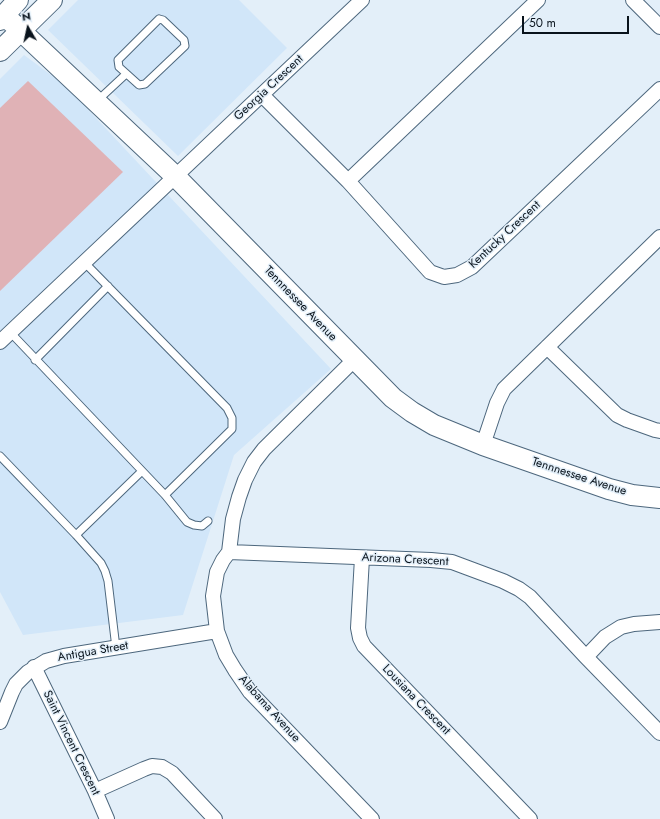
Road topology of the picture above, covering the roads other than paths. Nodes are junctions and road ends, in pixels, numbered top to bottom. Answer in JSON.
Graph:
{"nodes":[{"id":1,"x":18,"y":0,"type":"edge"},
{"id":2,"x":52,"y":0,"type":"edge"},
{"id":3,"x":362,"y":0,"type":"edge"},
{"id":4,"x":538,"y":0,"type":"edge"},
{"id":5,"x":633,"y":0,"type":"edge"},
{"id":6,"x":1,"y":15,"type":"edge"},
{"id":7,"x":660,"y":27,"type":"edge"},
{"id":8,"x":20,"y":31,"type":"junction"},
{"id":9,"x":0,"y":51,"type":"edge"},
{"id":10,"x":126,"y":74,"type":"junction"},
{"id":11,"x":660,"y":89,"type":"edge"},
{"id":12,"x":262,"y":95,"type":"junction"},
{"id":13,"x":96,"y":102,"type":"junction"},
{"id":14,"x":175,"y":176,"type":"junction"},
{"id":15,"x":348,"y":181,"type":"junction"},
{"id":16,"x":660,"y":237,"type":"edge"},
{"id":17,"x":84,"y":262,"type":"junction"},
{"id":18,"x":108,"y":286,"type":"junction"},
{"id":19,"x":5,"y":337,"type":"edge"},
{"id":20,"x":547,"y":346,"type":"junction"},
{"id":21,"x":35,"y":360,"type":"junction"},
{"id":22,"x":354,"y":360,"type":"junction"},
{"id":23,"x":660,"y":431,"type":"edge"},
{"id":24,"x":483,"y":444,"type":"junction"},
{"id":25,"x":0,"y":456,"type":"edge"},
{"id":26,"x":142,"y":471,"type":"junction"},
{"id":27,"x":165,"y":495,"type":"junction"},
{"id":28,"x":660,"y":498,"type":"edge"},
{"id":29,"x":208,"y":521,"type":"dead end"},
{"id":30,"x":76,"y":535,"type":"junction"},
{"id":31,"x":228,"y":552,"type":"junction"},
{"id":32,"x":362,"y":558,"type":"junction"},
{"id":33,"x":660,"y":622,"type":"edge"},
{"id":34,"x":217,"y":631,"type":"junction"},
{"id":35,"x":116,"y":648,"type":"junction"},
{"id":36,"x":586,"y":657,"type":"junction"},
{"id":37,"x":34,"y":667,"type":"junction"},
{"id":38,"x":0,"y":722,"type":"edge"},
{"id":39,"x":660,"y":733,"type":"edge"},
{"id":40,"x":95,"y":790,"type":"junction"},
{"id":41,"x":107,"y":819,"type":"edge"},
{"id":42,"x":215,"y":819,"type":"edge"},
{"id":43,"x":372,"y":819,"type":"edge"},
{"id":44,"x":530,"y":819,"type":"edge"}],
"edges":[{"from":1,"to":6,"type":"street"},
{"from":2,"to":8,"type":"street"},
{"from":3,"to":12,"type":"street","name":"Georgia Crescent"},
{"from":4,"to":15,"type":"street"},
{"from":5,"to":7,"type":"street"},
{"from":6,"to":8,"type":"street","name":"Tennnessee Avenue"},
{"from":8,"to":9,"type":"street"},
{"from":8,"to":13,"type":"street","name":"Tennnessee Avenue"},
{"from":10,"to":10,"type":"lane"},
{"from":10,"to":13,"type":"lane"},
{"from":11,"to":15,"type":"street","name":"Kentucky Crescent"},
{"from":12,"to":14,"type":"street","name":"Georgia Crescent"},
{"from":12,"to":15,"type":"street","name":"Kentucky Crescent"},
{"from":13,"to":14,"type":"street","name":"Tennnessee Avenue"},
{"from":14,"to":17,"type":"street","name":"Georgia Crescent"},
{"from":14,"to":22,"type":"street","name":"Tennnessee Avenue"},
{"from":16,"to":20,"type":"street"},
{"from":17,"to":18,"type":"lane"},
{"from":17,"to":19,"type":"street","name":"Georgia Crescent"},
{"from":18,"to":21,"type":"lane"},
{"from":18,"to":27,"type":"lane"},
{"from":19,"to":21,"type":"lane"},
{"from":20,"to":23,"type":"street"},
{"from":20,"to":24,"type":"street"},
{"from":21,"to":26,"type":"lane"},
{"from":22,"to":24,"type":"street","name":"Tennnessee Avenue"},
{"from":22,"to":31,"type":"street","name":"Alabama Avenue"},
{"from":24,"to":28,"type":"street","name":"Tennnessee Avenue"},
{"from":25,"to":30,"type":"lane"},
{"from":26,"to":27,"type":"lane"},
{"from":26,"to":30,"type":"lane"},
{"from":27,"to":29,"type":"lane"},
{"from":30,"to":35,"type":"lane"},
{"from":31,"to":32,"type":"street","name":"Arizona Crescent"},
{"from":31,"to":34,"type":"street","name":"Alabama Avenue"},
{"from":32,"to":36,"type":"street","name":"Arizona Crescent"},
{"from":32,"to":44,"type":"street","name":"Lousiana Crescent"},
{"from":33,"to":36,"type":"street"},
{"from":34,"to":35,"type":"street","name":"Antigua Street"},
{"from":34,"to":43,"type":"street","name":"Alabama Avenue"},
{"from":35,"to":37,"type":"street","name":"Antigua Street"},
{"from":36,"to":39,"type":"street","name":"Arizona Crescent"},
{"from":37,"to":38,"type":"street","name":"Antigua Street"},
{"from":37,"to":40,"type":"street","name":"Saint Vincent Crescent"},
{"from":40,"to":41,"type":"street","name":"Saint Vincent Crescent"},
{"from":40,"to":42,"type":"street"}]}
